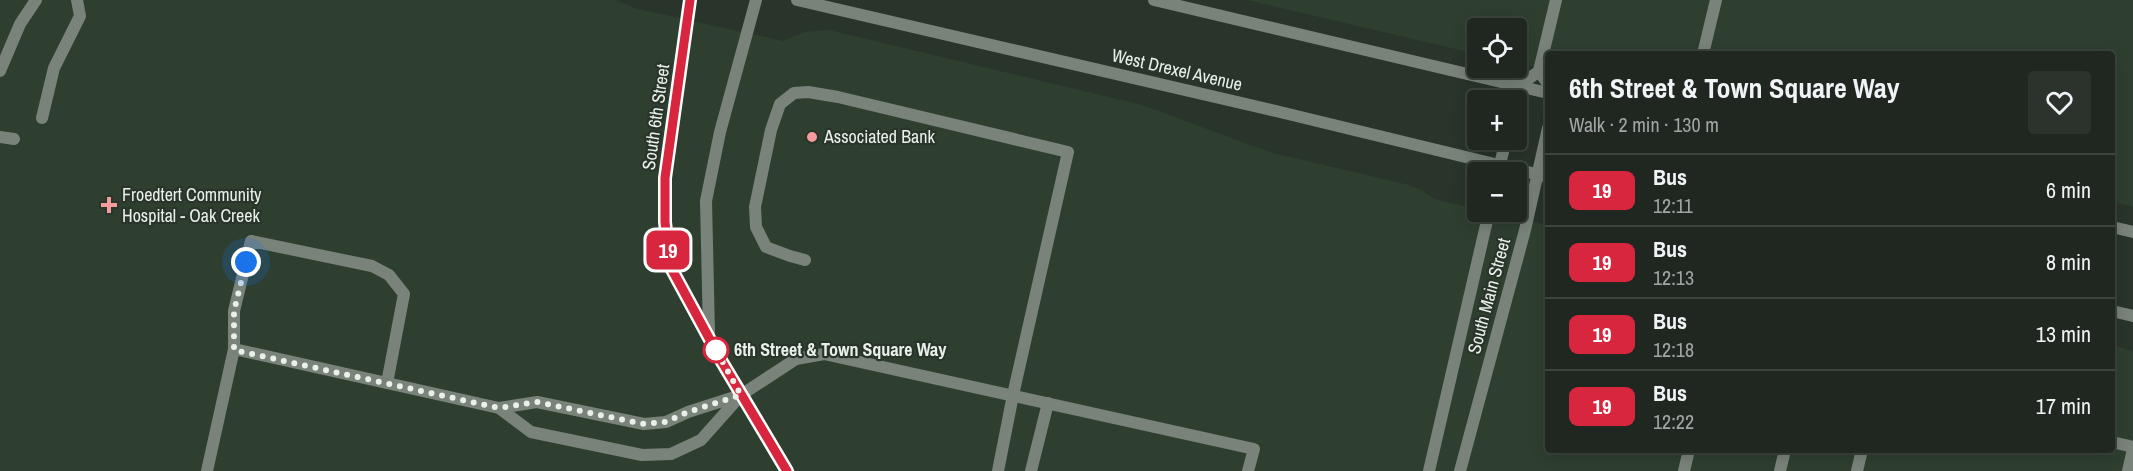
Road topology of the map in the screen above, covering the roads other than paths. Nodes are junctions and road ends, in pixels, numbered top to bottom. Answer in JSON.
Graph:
{"nodes":[{"id":1,"x":36,"y":0,"type":"edge"},
{"id":2,"x":77,"y":0,"type":"edge"},
{"id":3,"x":690,"y":0,"type":"edge"},
{"id":4,"x":756,"y":0,"type":"edge"},
{"id":5,"x":797,"y":0,"type":"edge"},
{"id":6,"x":1154,"y":0,"type":"edge"},
{"id":7,"x":1556,"y":0,"type":"edge"},
{"id":8,"x":1716,"y":0,"type":"edge"},
{"id":9,"x":1704,"y":51,"type":"edge"},
{"id":10,"x":0,"y":71,"type":"edge"},
{"id":11,"x":1539,"y":71,"type":"junction"},
{"id":12,"x":1545,"y":80,"type":"edge"},
{"id":13,"x":1519,"y":86,"type":"junction"},
{"id":14,"x":1518,"y":90,"type":"edge"},
{"id":15,"x":1545,"y":92,"type":"edge"},
{"id":16,"x":42,"y":118,"type":"dead end"},
{"id":17,"x":0,"y":137,"type":"edge"},
{"id":18,"x":14,"y":139,"type":"dead end"},
{"id":19,"x":1545,"y":156,"type":"edge"},
{"id":20,"x":1472,"y":162,"type":"edge"},
{"id":21,"x":1527,"y":173,"type":"edge"},
{"id":22,"x":1543,"y":175,"type":"edge"},
{"id":23,"x":1487,"y":222,"type":"edge"},
{"id":24,"x":2115,"y":228,"type":"edge"},
{"id":25,"x":2133,"y":232,"type":"edge"},
{"id":26,"x":805,"y":260,"type":"dead end"},
{"id":27,"x":2115,"y":312,"type":"edge"},
{"id":28,"x":2133,"y":316,"type":"edge"},
{"id":29,"x":709,"y":337,"type":"junction"},
{"id":30,"x":234,"y":350,"type":"junction"},
{"id":31,"x":387,"y":383,"type":"junction"},
{"id":32,"x":741,"y":395,"type":"junction"},
{"id":33,"x":1013,"y":395,"type":"junction"},
{"id":34,"x":1048,"y":403,"type":"junction"},
{"id":35,"x":499,"y":408,"type":"junction"},
{"id":36,"x":2115,"y":443,"type":"edge"},
{"id":37,"x":2133,"y":448,"type":"edge"},
{"id":38,"x":1688,"y":453,"type":"edge"},
{"id":39,"x":1784,"y":453,"type":"edge"},
{"id":40,"x":1861,"y":453,"type":"edge"},
{"id":41,"x":207,"y":471,"type":"edge"},
{"id":42,"x":787,"y":471,"type":"edge"},
{"id":43,"x":998,"y":471,"type":"edge"},
{"id":44,"x":1031,"y":471,"type":"edge"},
{"id":45,"x":1248,"y":471,"type":"edge"},
{"id":46,"x":1429,"y":471,"type":"edge"},
{"id":47,"x":1460,"y":471,"type":"edge"},
{"id":48,"x":1684,"y":471,"type":"edge"},
{"id":49,"x":1780,"y":471,"type":"edge"},
{"id":50,"x":1857,"y":471,"type":"edge"},
{"id":51,"x":2128,"y":471,"type":"edge"}],
"edges":[{"from":1,"to":10,"type":"street"},
{"from":2,"to":16,"type":"street"},
{"from":3,"to":29,"type":"street","name":"South 6th Street"},
{"from":4,"to":29,"type":"street","name":"South 6th Street"},
{"from":5,"to":20,"type":"street","name":"West Drexel Avenue"},
{"from":6,"to":13,"type":"street"},
{"from":7,"to":11,"type":"street"},
{"from":8,"to":9,"type":"street"},
{"from":11,"to":12,"type":"street"},
{"from":11,"to":13,"type":"street"},
{"from":13,"to":14,"type":"street"},
{"from":13,"to":15,"type":"street"},
{"from":17,"to":18,"type":"street"},
{"from":19,"to":22,"type":"street","name":"South Main Street"},
{"from":21,"to":22,"type":"street","name":"West Drexel Avenue"},
{"from":22,"to":47,"type":"street","name":"South Main Street"},
{"from":23,"to":46,"type":"street","name":"South Main Street"},
{"from":24,"to":25,"type":"street"},
{"from":26,"to":33,"type":"street"},
{"from":27,"to":28,"type":"street"},
{"from":29,"to":32,"type":"street","name":"South 6th Street"},
{"from":30,"to":31,"type":"street"},
{"from":30,"to":31,"type":"street"},
{"from":30,"to":41,"type":"street"},
{"from":31,"to":35,"type":"street"},
{"from":32,"to":33,"type":"street"},
{"from":32,"to":35,"type":"street"},
{"from":32,"to":35,"type":"street"},
{"from":32,"to":42,"type":"street","name":"South 6th Street"},
{"from":33,"to":34,"type":"street"},
{"from":33,"to":43,"type":"street"},
{"from":34,"to":44,"type":"street"},
{"from":34,"to":45,"type":"street"},
{"from":36,"to":37,"type":"street"},
{"from":37,"to":51,"type":"street"},
{"from":38,"to":48,"type":"street"},
{"from":39,"to":49,"type":"street"},
{"from":40,"to":50,"type":"street"}]}
